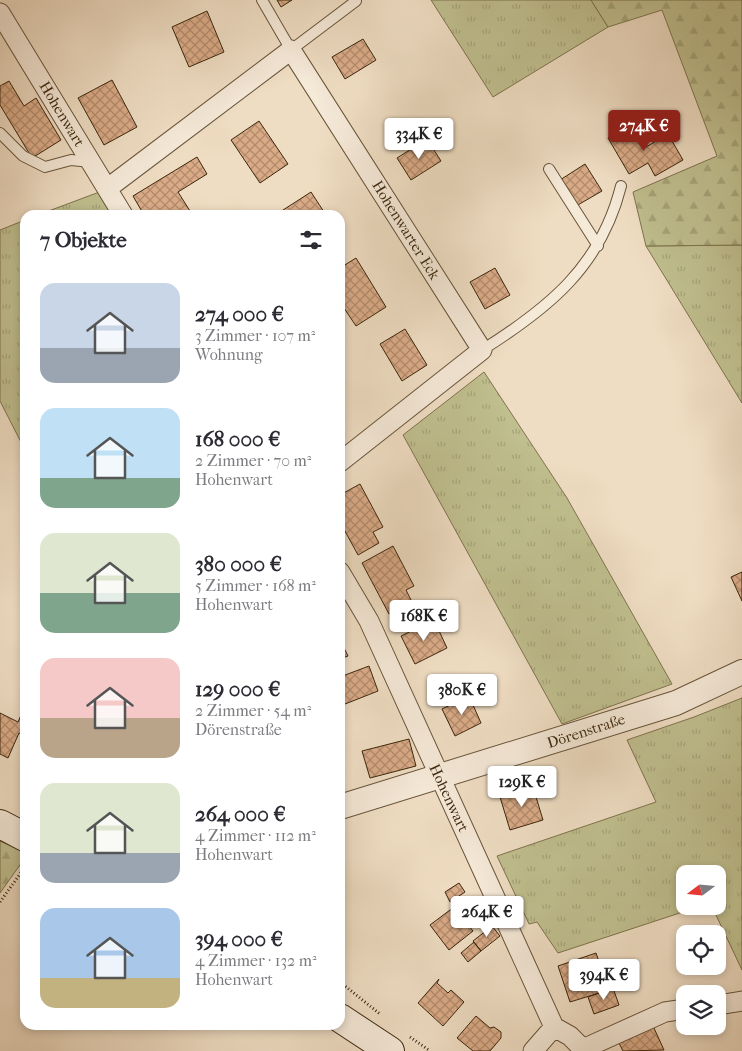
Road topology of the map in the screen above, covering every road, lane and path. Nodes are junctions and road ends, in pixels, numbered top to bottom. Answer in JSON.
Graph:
{"nodes":[{"id":1,"x":262,"y":0,"type":"edge"},
{"id":2,"x":356,"y":1,"type":"edge"},
{"id":3,"x":0,"y":13,"type":"edge"},
{"id":4,"x":291,"y":50,"type":"junction"},
{"id":5,"x":0,"y":134,"type":"edge"},
{"id":6,"x":91,"y":162,"type":"junction"},
{"id":7,"x":549,"y":170,"type":"dead end"},
{"id":8,"x":621,"y":186,"type":"dead end"},
{"id":9,"x":108,"y":188,"type":"junction"},
{"id":10,"x":120,"y":210,"type":"edge"},
{"id":11,"x":598,"y":246,"type":"junction"},
{"id":12,"x":482,"y":350,"type":"junction"},
{"id":13,"x":345,"y":458,"type":"edge"},
{"id":14,"x":345,"y":580,"type":"edge"},
{"id":15,"x":742,"y":672,"type":"edge"},
{"id":16,"x":440,"y":778,"type":"junction"},
{"id":17,"x":345,"y":806,"type":"edge"},
{"id":18,"x":0,"y":824,"type":"edge"},
{"id":19,"x":20,"y":834,"type":"edge"},
{"id":20,"x":20,"y":874,"type":"edge"},
{"id":21,"x":0,"y":902,"type":"edge"},
{"id":22,"x":742,"y":1001,"type":"edge"},
{"id":23,"x":726,"y":1003,"type":"edge"},
{"id":24,"x":676,"y":1010,"type":"edge"},
{"id":25,"x":345,"y":1021,"type":"edge"},
{"id":26,"x":554,"y":1027,"type":"junction"},
{"id":27,"x":390,"y":1051,"type":"edge"},
{"id":28,"x":533,"y":1051,"type":"edge"}],
"edges":[{"from":1,"to":4,"type":"lane"},
{"from":2,"to":4,"type":"lane"},
{"from":3,"to":6,"type":"street","name":"Hohenwart"},
{"from":4,"to":9,"type":"street"},
{"from":4,"to":12,"type":"street","name":"Hohenwarter Eck"},
{"from":5,"to":6,"type":"lane"},
{"from":6,"to":9,"type":"street","name":"Hohenwart"},
{"from":7,"to":11,"type":"lane"},
{"from":8,"to":11,"type":"lane"},
{"from":9,"to":10,"type":"street","name":"Hohenwart"},
{"from":11,"to":12,"type":"lane"},
{"from":12,"to":13,"type":"street"},
{"from":14,"to":16,"type":"street","name":"Hohenwart"},
{"from":15,"to":16,"type":"street","name":"Dörenstraße"},
{"from":16,"to":17,"type":"street","name":"Dörenstraße"},
{"from":16,"to":26,"type":"street","name":"Hohenwart"},
{"from":18,"to":19,"type":"main road"},
{"from":20,"to":21,"type":"path"},
{"from":22,"to":23,"type":"street"},
{"from":24,"to":26,"type":"street"},
{"from":25,"to":27,"type":"main road"},
{"from":26,"to":28,"type":"street"}]}
